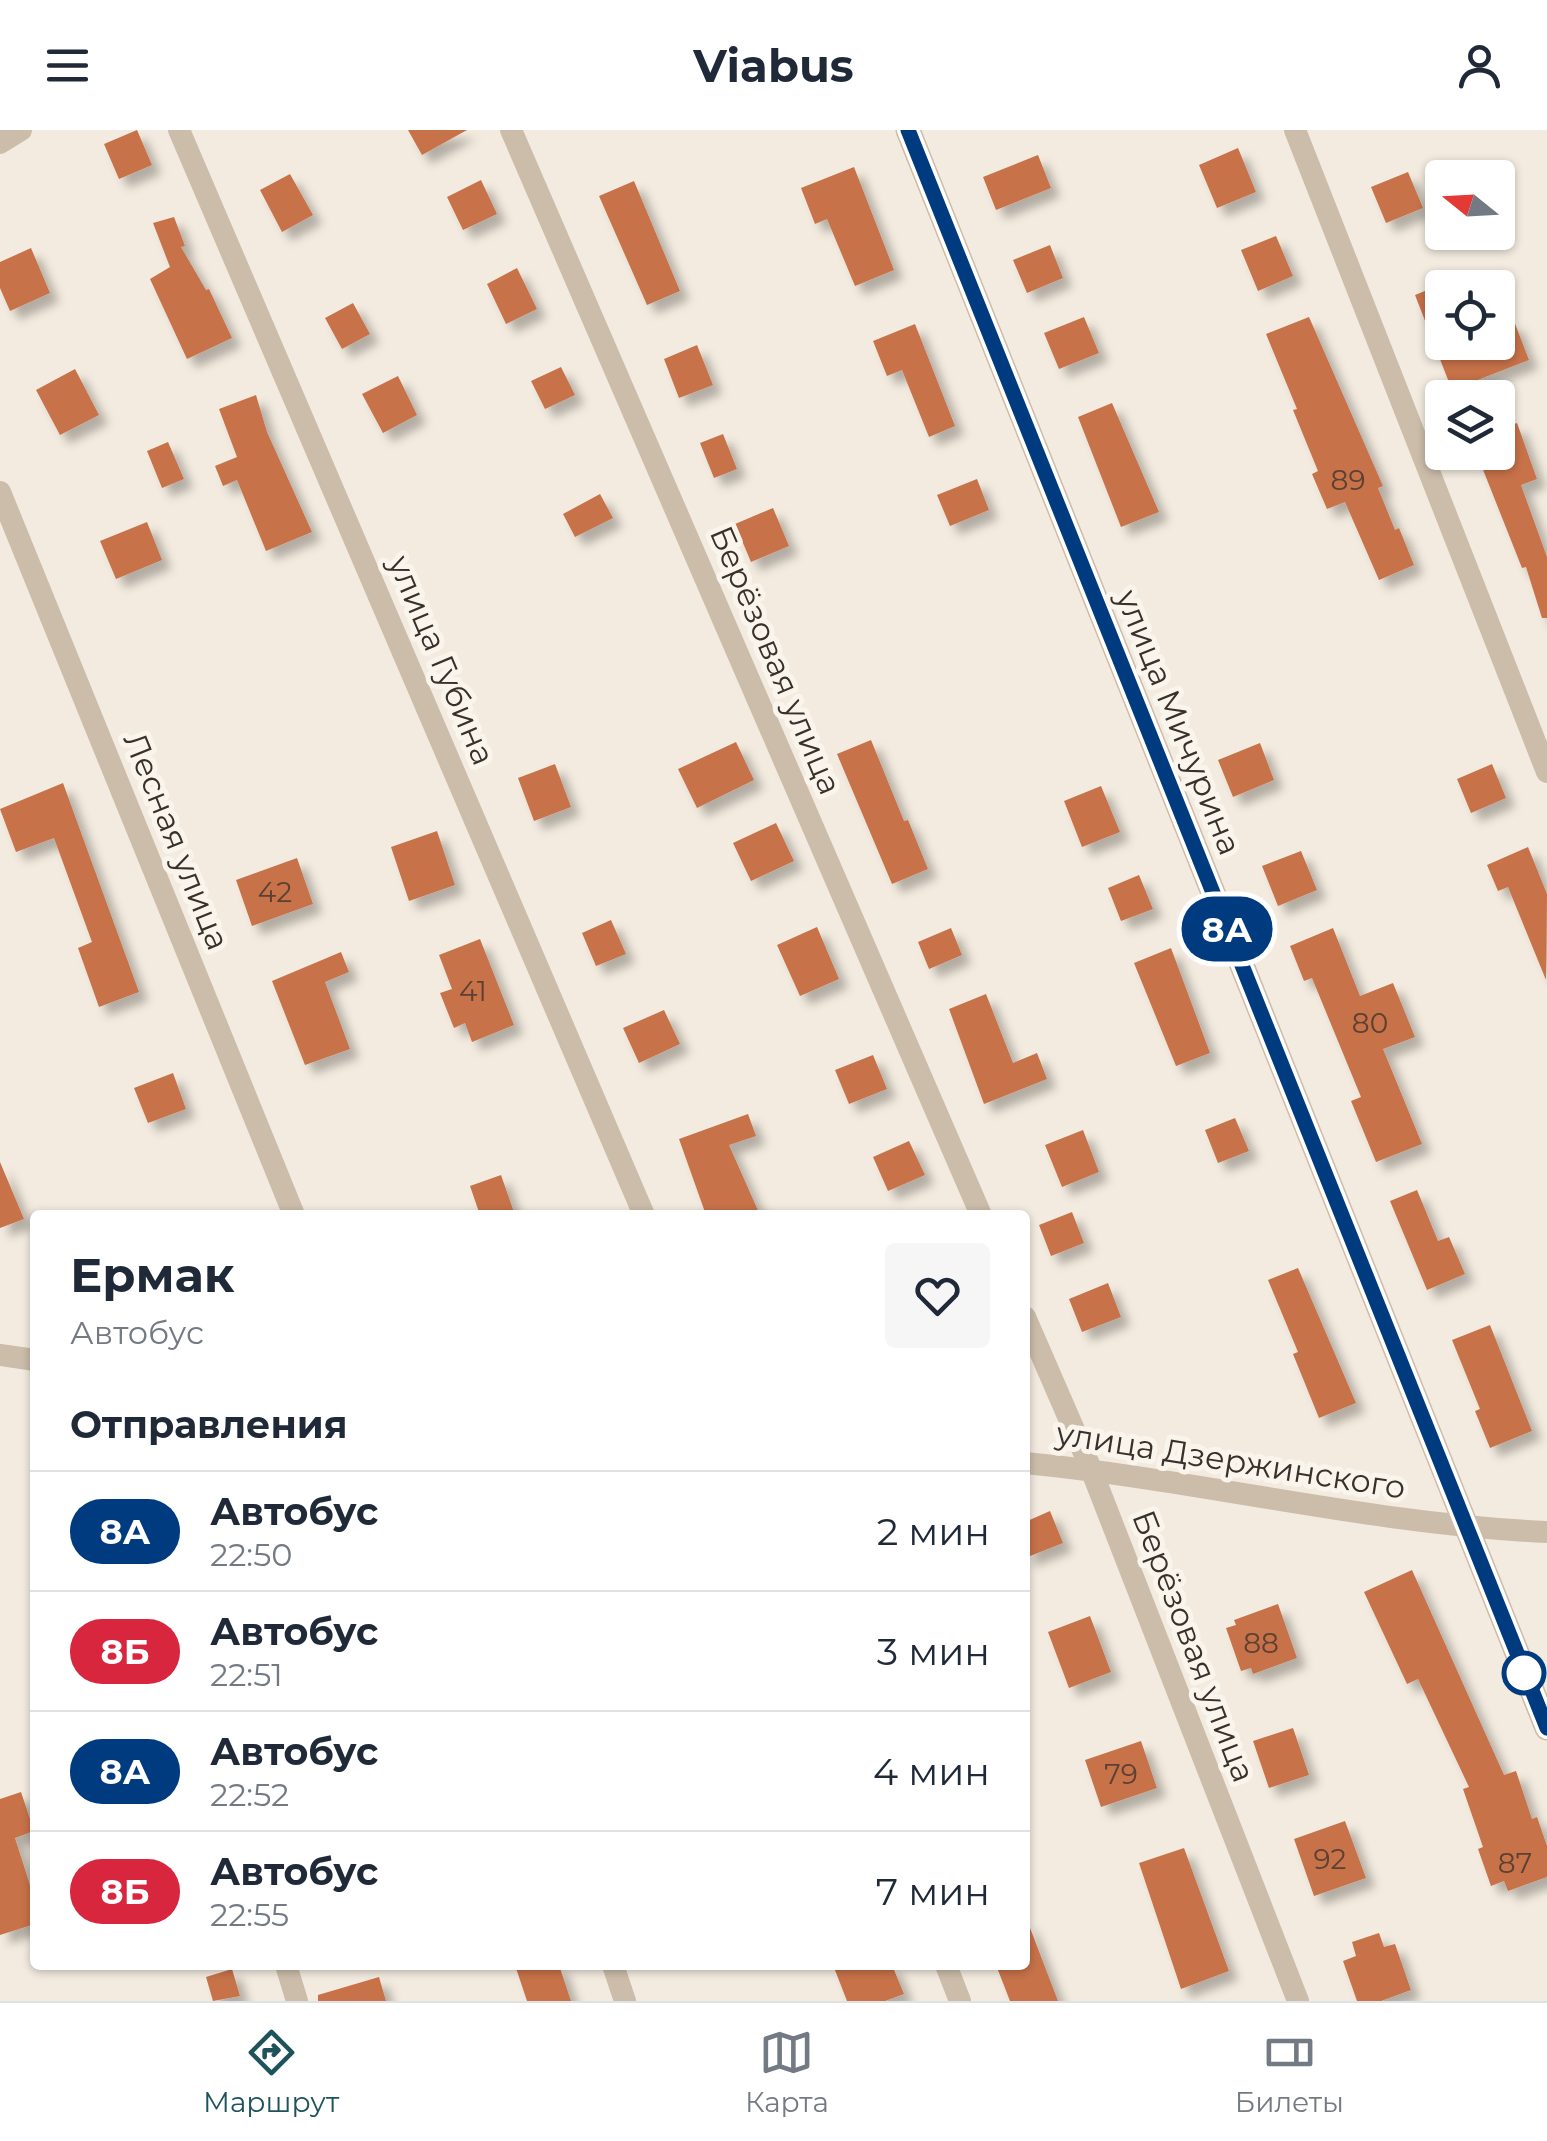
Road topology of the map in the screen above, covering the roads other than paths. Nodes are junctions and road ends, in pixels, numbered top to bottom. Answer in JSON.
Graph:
{"nodes":[{"id":1,"x":21,"y":130,"type":"edge"},
{"id":2,"x":179,"y":130,"type":"edge"},
{"id":3,"x":512,"y":130,"type":"edge"},
{"id":4,"x":908,"y":130,"type":"edge"},
{"id":5,"x":1296,"y":130,"type":"edge"},
{"id":6,"x":0,"y":143,"type":"edge"},
{"id":7,"x":0,"y":492,"type":"edge"},
{"id":8,"x":1547,"y":772,"type":"edge"},
{"id":9,"x":292,"y":1210,"type":"edge"},
{"id":10,"x":642,"y":1210,"type":"edge"},
{"id":11,"x":979,"y":1210,"type":"edge"},
{"id":12,"x":1030,"y":1330,"type":"edge"},
{"id":13,"x":0,"y":1355,"type":"edge"},
{"id":14,"x":30,"y":1359,"type":"edge"},
{"id":15,"x":1030,"y":1463,"type":"edge"},
{"id":16,"x":1090,"y":1469,"type":"junction"},
{"id":17,"x":1466,"y":1529,"type":"junction"},
{"id":18,"x":1547,"y":1532,"type":"edge"},
{"id":19,"x":1547,"y":1728,"type":"edge"},
{"id":20,"x":288,"y":1970,"type":"edge"},
{"id":21,"x":616,"y":1970,"type":"edge"},
{"id":22,"x":948,"y":1970,"type":"edge"},
{"id":23,"x":298,"y":2001,"type":"edge"},
{"id":24,"x":626,"y":2001,"type":"edge"},
{"id":25,"x":960,"y":2001,"type":"edge"},
{"id":26,"x":1298,"y":2001,"type":"edge"}],
"edges":[{"from":1,"to":6,"type":"street"},
{"from":2,"to":10,"type":"street","name":"улица Губина"},
{"from":3,"to":11,"type":"street","name":"Берёзовая улица"},
{"from":4,"to":17,"type":"street","name":"улица Мичурина"},
{"from":5,"to":8,"type":"street"},
{"from":7,"to":9,"type":"street","name":"Лесная улица"},
{"from":12,"to":16,"type":"street","name":"Берёзовая улица"},
{"from":13,"to":14,"type":"street"},
{"from":15,"to":16,"type":"street","name":"улица Дзержинского"},
{"from":16,"to":17,"type":"street","name":"улица Дзержинского"},
{"from":16,"to":26,"type":"street","name":"Берёзовая улица"},
{"from":17,"to":18,"type":"street","name":"улица Дзержинского"},
{"from":17,"to":19,"type":"street","name":"улица Мичурина"},
{"from":20,"to":23,"type":"street"},
{"from":21,"to":24,"type":"street"},
{"from":22,"to":25,"type":"street"}]}
